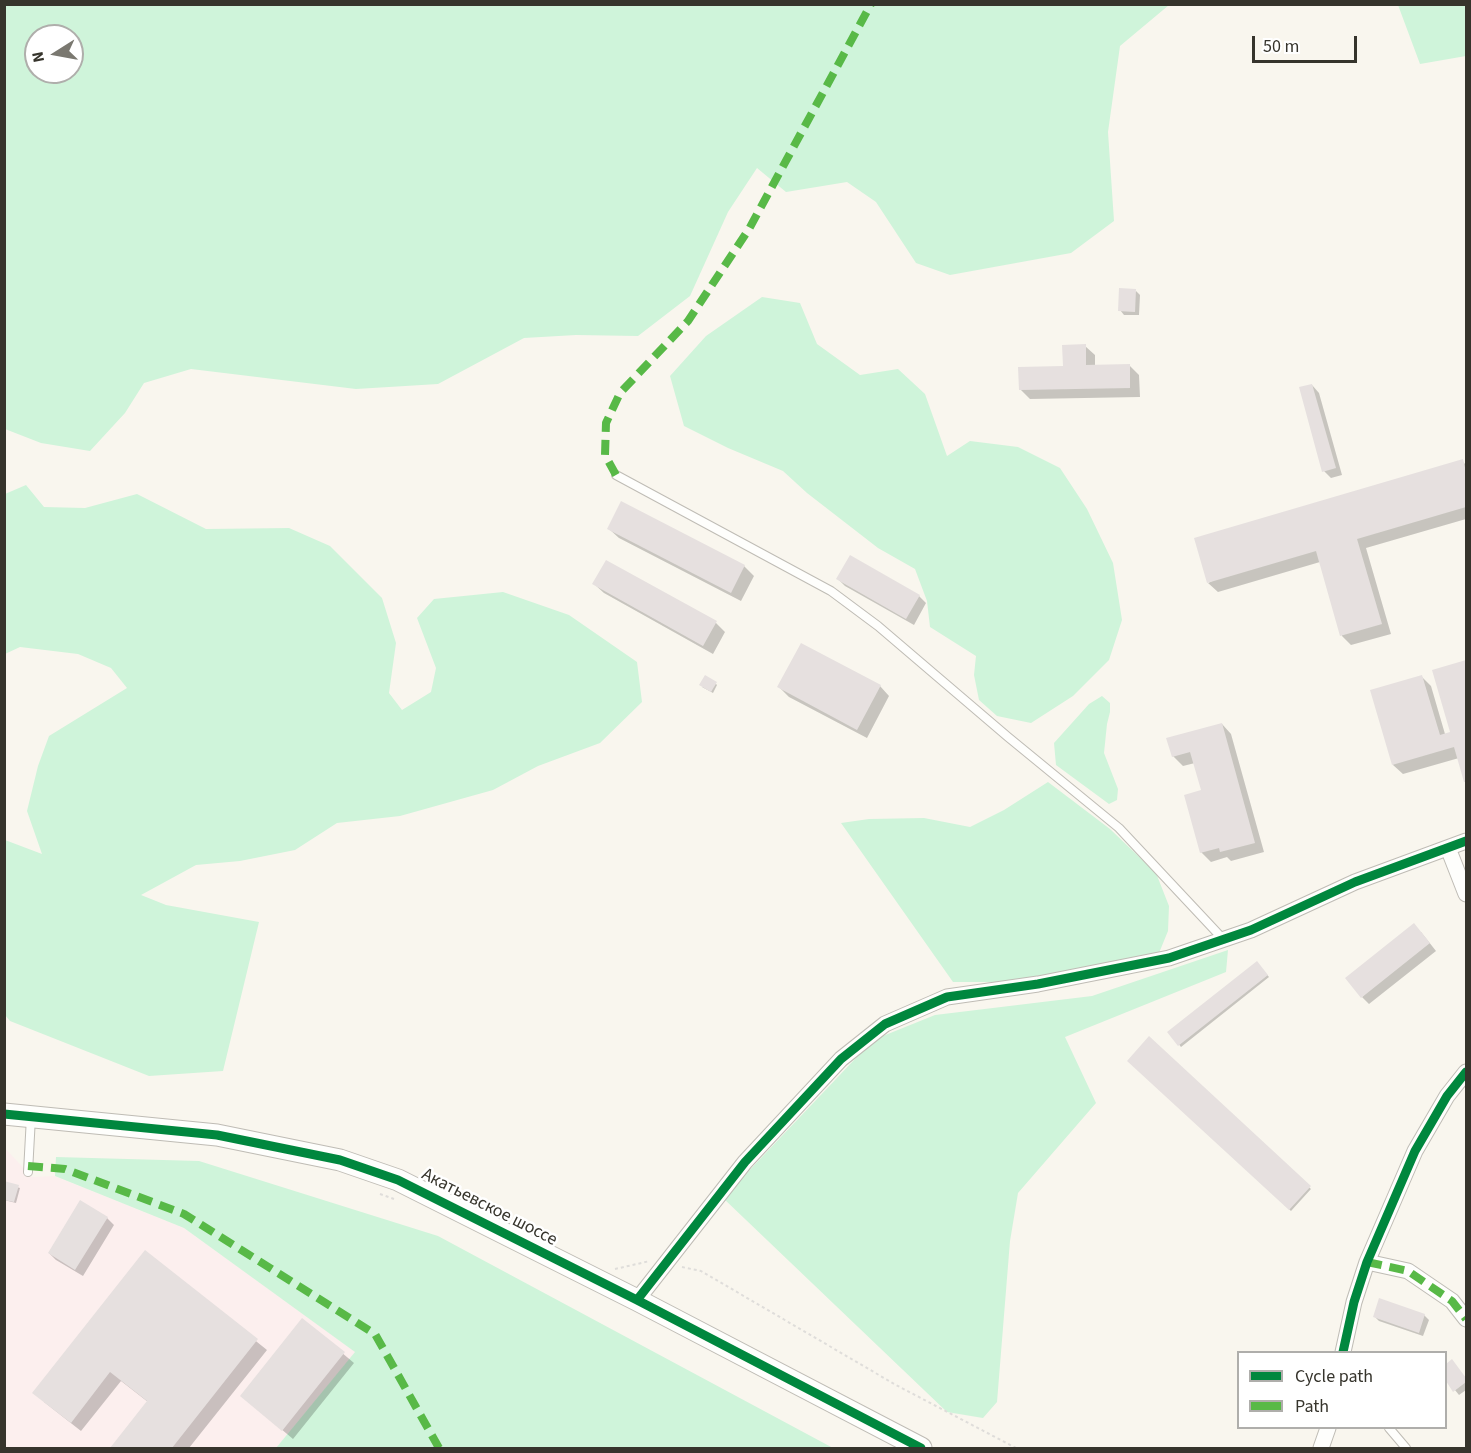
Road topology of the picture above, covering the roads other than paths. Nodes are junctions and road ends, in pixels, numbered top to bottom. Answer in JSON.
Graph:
{"nodes":[{"id":1,"x":616,"y":475,"type":"dead end"},
{"id":2,"x":1467,"y":841,"type":"edge"},
{"id":3,"x":1448,"y":848,"type":"junction"},
{"id":4,"x":1467,"y":894,"type":"edge"},
{"id":5,"x":1223,"y":939,"type":"junction"},
{"id":6,"x":1467,"y":1072,"type":"edge"},
{"id":7,"x":4,"y":1114,"type":"edge"},
{"id":8,"x":31,"y":1116,"type":"junction"},
{"id":9,"x":28,"y":1172,"type":"dead end"},
{"id":10,"x":1367,"y":1262,"type":"junction"},
{"id":11,"x":637,"y":1300,"type":"junction"},
{"id":12,"x":1467,"y":1319,"type":"edge"},
{"id":13,"x":1344,"y":1351,"type":"edge"},
{"id":14,"x":1328,"y":1429,"type":"edge"},
{"id":15,"x":1390,"y":1429,"type":"edge"},
{"id":16,"x":921,"y":1449,"type":"edge"},
{"id":17,"x":1321,"y":1449,"type":"edge"},
{"id":18,"x":1406,"y":1449,"type":"edge"}],
"edges":[{"from":1,"to":5,"type":"lane"},
{"from":2,"to":3,"type":"street"},
{"from":3,"to":4,"type":"street"},
{"from":3,"to":5,"type":"street"},
{"from":5,"to":11,"type":"street"},
{"from":6,"to":10,"type":"street"},
{"from":7,"to":8,"type":"street","name":"Акатьевское шоссе"},
{"from":8,"to":9,"type":"lane"},
{"from":8,"to":11,"type":"street","name":"Акатьевское шоссе"},
{"from":10,"to":12,"type":"street"},
{"from":10,"to":13,"type":"street"},
{"from":11,"to":16,"type":"street","name":"Акатьевское шоссе"},
{"from":14,"to":17,"type":"street"},
{"from":15,"to":18,"type":"lane"}]}
